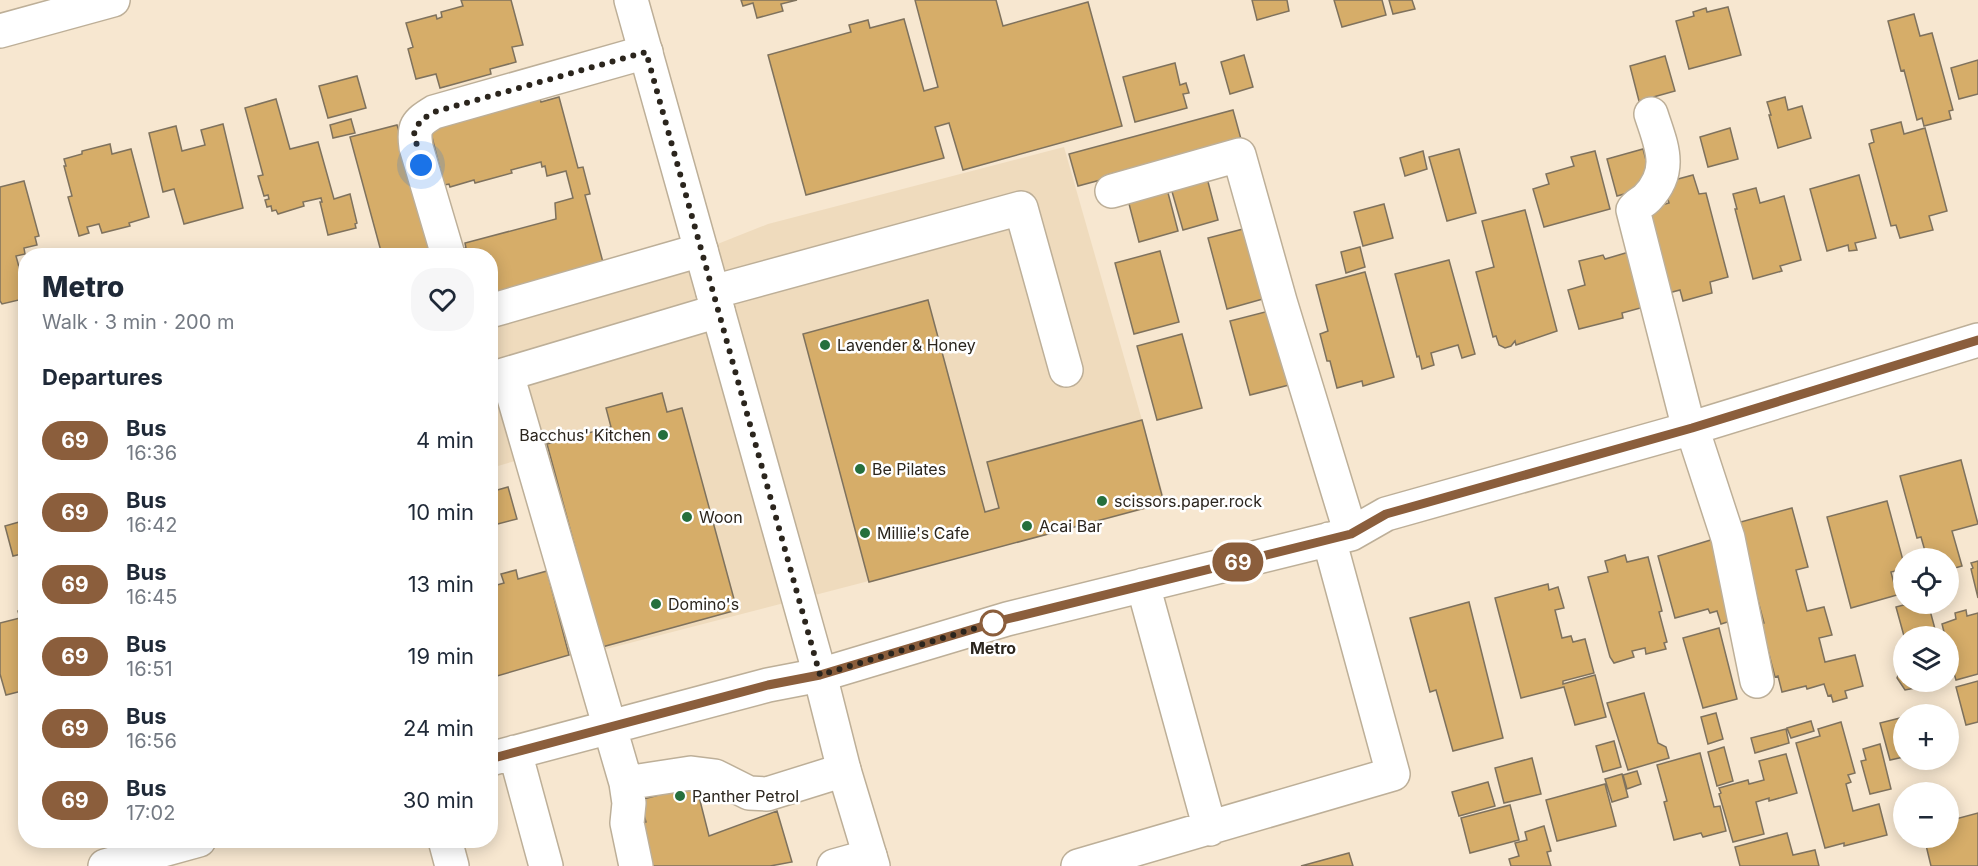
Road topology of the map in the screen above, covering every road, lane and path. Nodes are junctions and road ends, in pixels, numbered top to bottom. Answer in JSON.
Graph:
{"nodes":[{"id":1,"x":112,"y":0,"type":"edge"},
{"id":2,"x":631,"y":0,"type":"edge"},
{"id":3,"x":0,"y":31,"type":"edge"},
{"id":4,"x":646,"y":52,"type":"junction"},
{"id":5,"x":1651,"y":114,"type":"dead end"},
{"id":6,"x":1112,"y":191,"type":"dead end"},
{"id":7,"x":446,"y":248,"type":"edge"},
{"id":8,"x":701,"y":250,"type":"junction"},
{"id":9,"x":716,"y":302,"type":"junction"},
{"id":10,"x":498,"y":309,"type":"edge"},
{"id":11,"x":1978,"y":340,"type":"edge"},
{"id":12,"x":1066,"y":370,"type":"dead end"},
{"id":13,"x":499,"y":377,"type":"edge"},
{"id":14,"x":1690,"y":428,"type":"junction"},
{"id":15,"x":1340,"y":537,"type":"junction"},
{"id":16,"x":1143,"y":585,"type":"junction"},
{"id":17,"x":820,"y":675,"type":"junction"},
{"id":18,"x":1758,"y":681,"type":"dead end"},
{"id":19,"x":610,"y":727,"type":"junction"},
{"id":20,"x":503,"y":756,"type":"edge"},
{"id":21,"x":844,"y":770,"type":"junction"},
{"id":22,"x":626,"y":783,"type":"junction"},
{"id":23,"x":1210,"y":829,"type":"junction"},
{"id":24,"x":171,"y":848,"type":"edge"},
{"id":25,"x":447,"y":848,"type":"edge"},
{"id":26,"x":871,"y":861,"type":"edge"},
{"id":27,"x":105,"y":866,"type":"edge"},
{"id":28,"x":452,"y":866,"type":"edge"},
{"id":29,"x":546,"y":866,"type":"edge"},
{"id":30,"x":636,"y":866,"type":"edge"},
{"id":31,"x":834,"y":866,"type":"edge"},
{"id":32,"x":1078,"y":866,"type":"edge"}],
"edges":[{"from":1,"to":3,"type":"street"},
{"from":2,"to":4,"type":"street"},
{"from":4,"to":7,"type":"street"},
{"from":4,"to":8,"type":"street"},
{"from":5,"to":14,"type":"street"},
{"from":6,"to":15,"type":"street"},
{"from":8,"to":9,"type":"street"},
{"from":8,"to":10,"type":"street"},
{"from":9,"to":12,"type":"street"},
{"from":9,"to":13,"type":"street"},
{"from":9,"to":17,"type":"street"},
{"from":11,"to":14,"type":"street"},
{"from":13,"to":19,"type":"street"},
{"from":14,"to":15,"type":"street"},
{"from":14,"to":18,"type":"street"},
{"from":15,"to":16,"type":"street"},
{"from":15,"to":23,"type":"street"},
{"from":16,"to":17,"type":"street"},
{"from":16,"to":23,"type":"street"},
{"from":17,"to":19,"type":"street"},
{"from":17,"to":21,"type":"street"},
{"from":19,"to":20,"type":"street"},
{"from":19,"to":22,"type":"street"},
{"from":20,"to":29,"type":"street"},
{"from":21,"to":22,"type":"street"},
{"from":21,"to":26,"type":"street"},
{"from":22,"to":30,"type":"street"},
{"from":23,"to":32,"type":"street"},
{"from":24,"to":27,"type":"street"},
{"from":25,"to":28,"type":"street"},
{"from":26,"to":31,"type":"street"}]}
